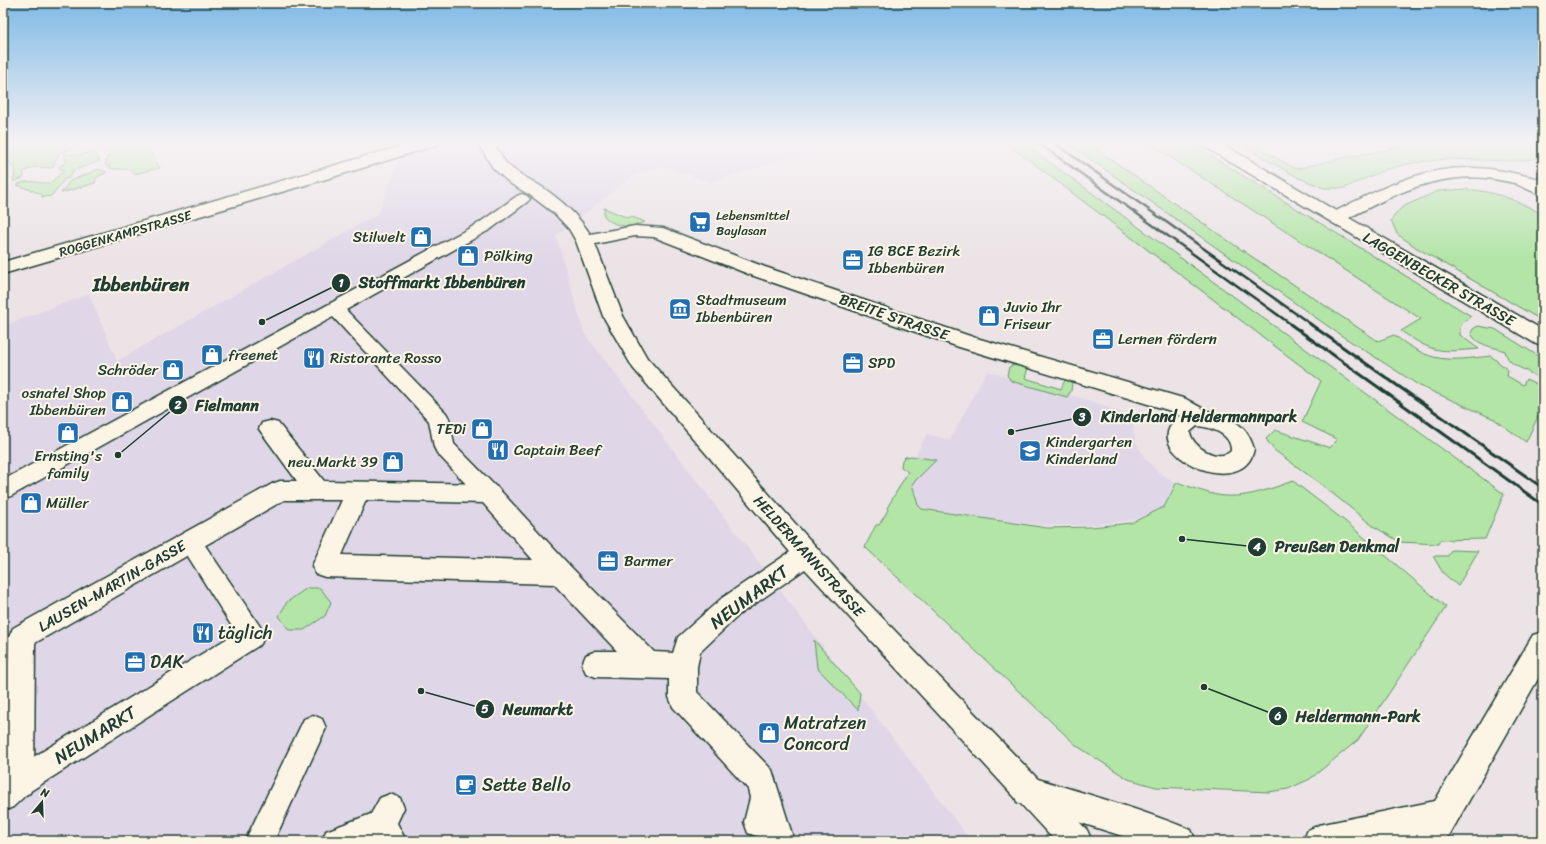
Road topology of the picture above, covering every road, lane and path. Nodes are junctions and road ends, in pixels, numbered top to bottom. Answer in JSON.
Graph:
{"nodes":[{"id":1,"x":301,"y":181,"type":"edge"},
{"id":2,"x":519,"y":181,"type":"edge"},
{"id":3,"x":1274,"y":181,"type":"edge"},
{"id":4,"x":1415,"y":181,"type":"edge"},
{"id":5,"x":1525,"y":181,"type":"edge"},
{"id":6,"x":1528,"y":181,"type":"edge"},
{"id":7,"x":1543,"y":185,"type":"edge"},
{"id":8,"x":1543,"y":190,"type":"edge"},
{"id":9,"x":522,"y":200,"type":"dead end"},
{"id":10,"x":1336,"y":218,"type":"junction"},
{"id":11,"x":586,"y":241,"type":"junction"},
{"id":12,"x":3,"y":268,"type":"edge"},
{"id":13,"x":335,"y":309,"type":"junction"},
{"id":14,"x":1543,"y":339,"type":"edge"},
{"id":15,"x":1203,"y":418,"type":"dead end"},
{"id":16,"x":270,"y":429,"type":"dead end"},
{"id":17,"x":3,"y":490,"type":"edge"},
{"id":18,"x":358,"y":490,"type":"junction"},
{"id":19,"x":318,"y":491,"type":"junction"},
{"id":20,"x":489,"y":494,"type":"junction"},
{"id":21,"x":190,"y":542,"type":"junction"},
{"id":22,"x":807,"y":554,"type":"junction"},
{"id":23,"x":560,"y":573,"type":"junction"},
{"id":24,"x":1543,"y":644,"type":"edge"},
{"id":25,"x":596,"y":664,"type":"dead end"},
{"id":26,"x":648,"y":665,"type":"junction"},
{"id":27,"x":683,"y":667,"type":"junction"},
{"id":28,"x":313,"y":728,"type":"dead end"},
{"id":29,"x":11,"y":790,"type":"edge"},
{"id":30,"x":1028,"y":791,"type":"junction"},
{"id":31,"x":289,"y":814,"type":"dead end"},
{"id":32,"x":1444,"y":815,"type":"junction"},
{"id":33,"x":767,"y":820,"type":"edge"},
{"id":34,"x":387,"y":824,"type":"edge"},
{"id":35,"x":262,"y":837,"type":"edge"},
{"id":36,"x":336,"y":841,"type":"edge"},
{"id":37,"x":1076,"y":841,"type":"edge"},
{"id":38,"x":1180,"y":841,"type":"edge"},
{"id":39,"x":1319,"y":841,"type":"edge"},
{"id":40,"x":1429,"y":841,"type":"edge"}],
"edges":[{"from":1,"to":12,"type":"street","name":"ROGGENKAMPSTRASSE"},
{"from":2,"to":11,"type":"street","name":"HELDERMANNSTRASSE"},
{"from":3,"to":10,"type":"street","name":"LAGGENBECKER STRASSE"},
{"from":4,"to":10,"type":"street"},
{"from":5,"to":8,"type":"street"},
{"from":6,"to":7,"type":"street"},
{"from":9,"to":13,"type":"street"},
{"from":10,"to":14,"type":"street","name":"LAGGENBECKER STRASSE"},
{"from":11,"to":15,"type":"street","name":"BREITE STRASSE"},
{"from":11,"to":22,"type":"street","name":"HELDERMANNSTRASSE"},
{"from":13,"to":17,"type":"street"},
{"from":13,"to":20,"type":"street"},
{"from":16,"to":19,"type":"street"},
{"from":18,"to":19,"type":"street","name":"LAUSEN-MARTIN-GASSE"},
{"from":18,"to":20,"type":"street","name":"LAUSEN-MARTIN-GASSE"},
{"from":18,"to":23,"type":"street"},
{"from":19,"to":21,"type":"street","name":"LAUSEN-MARTIN-GASSE"},
{"from":20,"to":23,"type":"street"},
{"from":21,"to":29,"type":"street","name":"LAUSEN-MARTIN-GASSE"},
{"from":21,"to":29,"type":"street","name":"NEUMARKT"},
{"from":22,"to":27,"type":"street","name":"NEUMARKT"},
{"from":22,"to":30,"type":"street","name":"HELDERMANNSTRASSE"},
{"from":23,"to":26,"type":"street"},
{"from":24,"to":32,"type":"street"},
{"from":25,"to":26,"type":"street"},
{"from":26,"to":27,"type":"street"},
{"from":27,"to":33,"type":"street","name":"NEUMARKT"},
{"from":28,"to":35,"type":"street"},
{"from":30,"to":37,"type":"street","name":"HELDERMANNSTRASSE"},
{"from":30,"to":38,"type":"street"},
{"from":31,"to":35,"type":"street"},
{"from":32,"to":39,"type":"street"},
{"from":32,"to":40,"type":"street"},
{"from":34,"to":36,"type":"street"}]}
